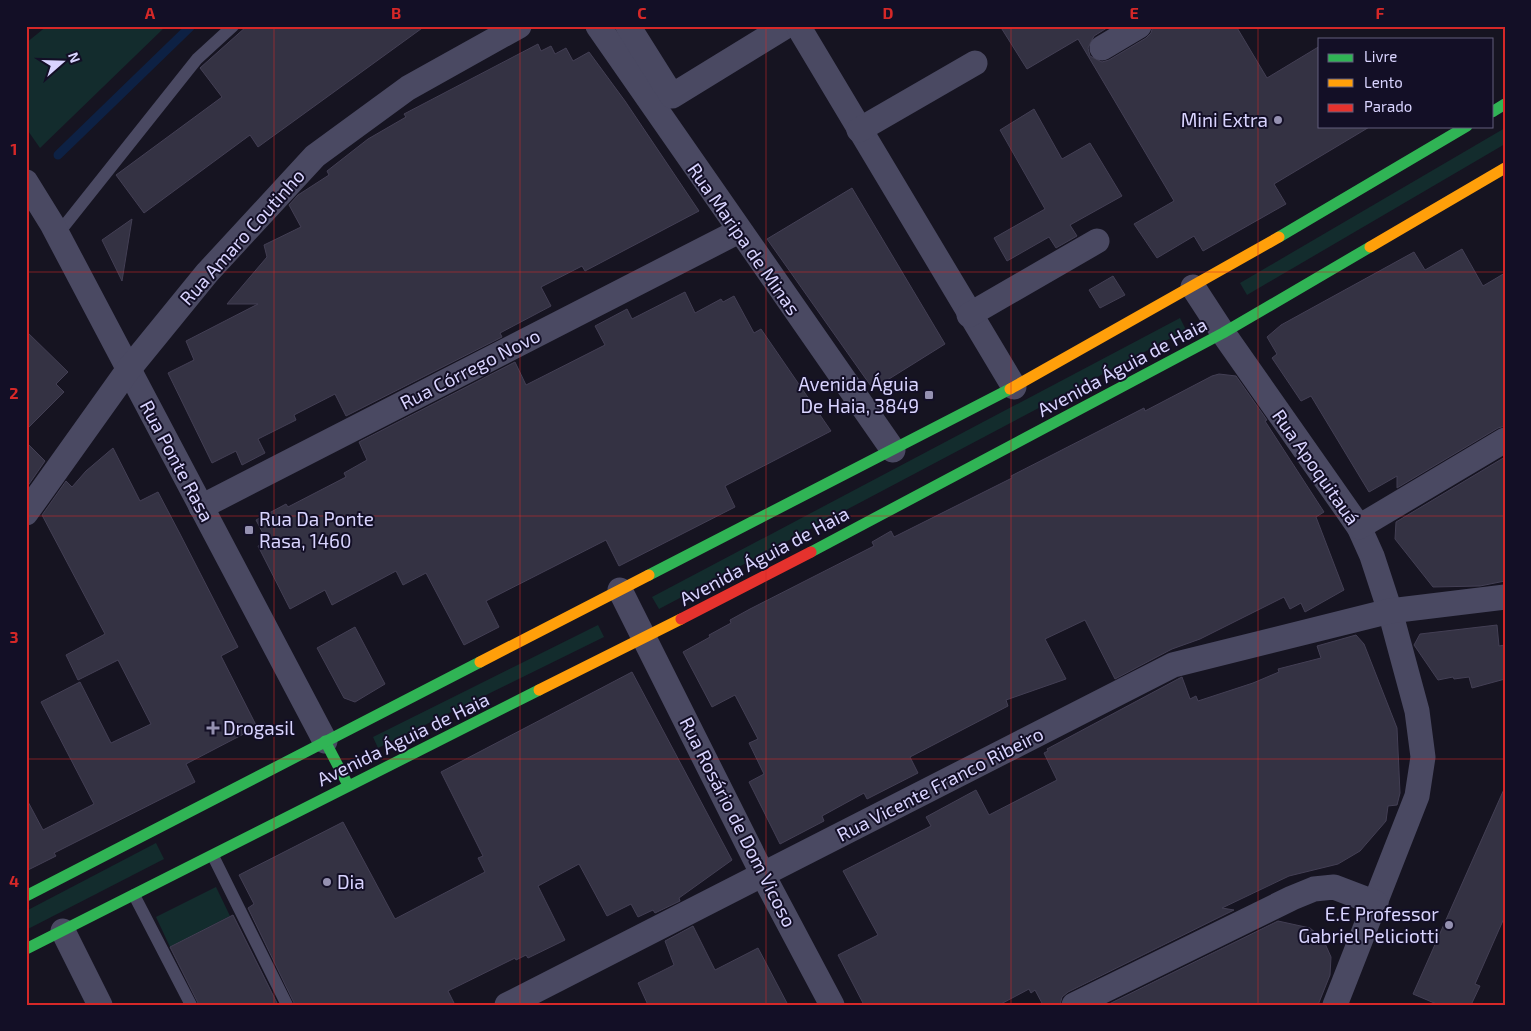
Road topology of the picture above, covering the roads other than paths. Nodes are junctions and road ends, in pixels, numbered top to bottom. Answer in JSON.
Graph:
{"nodes":[{"id":1,"x":233,"y":26,"type":"edge"},
{"id":2,"x":518,"y":26,"type":"edge"},
{"id":3,"x":598,"y":26,"type":"edge"},
{"id":4,"x":628,"y":26,"type":"edge"},
{"id":5,"x":786,"y":26,"type":"edge"},
{"id":6,"x":798,"y":26,"type":"edge"},
{"id":7,"x":1139,"y":26,"type":"edge"},
{"id":8,"x":1102,"y":48,"type":"dead end"},
{"id":9,"x":976,"y":63,"type":"dead end"},
{"id":10,"x":1505,"y":104,"type":"edge"},
{"id":11,"x":1494,"y":111,"type":"edge"},
{"id":12,"x":1464,"y":128,"type":"edge"},
{"id":13,"x":859,"y":130,"type":"junction"},
{"id":14,"x":1505,"y":168,"type":"edge"},
{"id":15,"x":26,"y":182,"type":"edge"},
{"id":16,"x":55,"y":230,"type":"junction"},
{"id":17,"x":739,"y":231,"type":"junction"},
{"id":18,"x":1097,"y":242,"type":"dead end"},
{"id":19,"x":1193,"y":287,"type":"junction"},
{"id":20,"x":969,"y":315,"type":"junction"},
{"id":21,"x":1222,"y":333,"type":"junction"},
{"id":22,"x":128,"y":370,"type":"junction"},
{"id":23,"x":1014,"y":387,"type":"junction"},
{"id":24,"x":1505,"y":440,"type":"edge"},
{"id":25,"x":893,"y":450,"type":"junction"},
{"id":26,"x":202,"y":508,"type":"junction"},
{"id":27,"x":26,"y":513,"type":"edge"},
{"id":28,"x":1359,"y":527,"type":"junction"},
{"id":29,"x":620,"y":590,"type":"junction"},
{"id":30,"x":1505,"y":597,"type":"edge"},
{"id":31,"x":1390,"y":611,"type":"junction"},
{"id":32,"x":645,"y":638,"type":"junction"},
{"id":33,"x":325,"y":741,"type":"junction"},
{"id":34,"x":348,"y":785,"type":"junction"},
{"id":35,"x":212,"y":856,"type":"junction"},
{"id":36,"x":183,"y":857,"type":"dead end"},
{"id":37,"x":180,"y":872,"type":"junction"},
{"id":38,"x":763,"y":875,"type":"junction"},
{"id":39,"x":134,"y":895,"type":"junction"},
{"id":40,"x":26,"y":896,"type":"edge"},
{"id":41,"x":1376,"y":903,"type":"junction"},
{"id":42,"x":63,"y":931,"type":"junction"},
{"id":43,"x":26,"y":949,"type":"edge"},
{"id":44,"x":100,"y":1005,"type":"edge"},
{"id":45,"x":191,"y":1005,"type":"edge"},
{"id":46,"x":287,"y":1005,"type":"edge"},
{"id":47,"x":507,"y":1005,"type":"edge"},
{"id":48,"x":832,"y":1005,"type":"edge"},
{"id":49,"x":1074,"y":1005,"type":"edge"},
{"id":50,"x":1335,"y":1005,"type":"edge"}],
"edges":[{"from":1,"to":16,"type":"lane"},
{"from":2,"to":22,"type":"street","name":"Rua Amaro Coutinho"},
{"from":3,"to":17,"type":"street","name":"Rua Maripa de Minas"},
{"from":4,"to":5,"type":"street"},
{"from":6,"to":13,"type":"street"},
{"from":7,"to":8,"type":"street"},
{"from":9,"to":13,"type":"street"},
{"from":10,"to":11,"type":"main road"},
{"from":12,"to":19,"type":"main road","name":"Avenida Águia de Haia"},
{"from":13,"to":20,"type":"street"},
{"from":14,"to":21,"type":"main road","name":"Avenida Águia de Haia"},
{"from":15,"to":16,"type":"street","name":"Rua Ponte Rasa"},
{"from":16,"to":22,"type":"street","name":"Rua Ponte Rasa"},
{"from":17,"to":25,"type":"street","name":"Rua Maripa de Minas"},
{"from":17,"to":26,"type":"street","name":"Rua Córrego Novo"},
{"from":18,"to":20,"type":"street"},
{"from":19,"to":21,"type":"street","name":"Rua Apoquitauá"},
{"from":19,"to":23,"type":"main road","name":"Avenida Águia de Haia"},
{"from":20,"to":23,"type":"street"},
{"from":21,"to":28,"type":"street","name":"Rua Apoquitauá"},
{"from":21,"to":32,"type":"main road","name":"Avenida Águia de Haia"},
{"from":22,"to":26,"type":"street","name":"Rua Ponte Rasa"},
{"from":22,"to":27,"type":"street","name":"Rua Amaro Coutinho"},
{"from":23,"to":25,"type":"main road","name":"Avenida Águia de Haia"},
{"from":24,"to":28,"type":"street"},
{"from":25,"to":29,"type":"main road","name":"Avenida Águia de Haia"},
{"from":26,"to":33,"type":"street","name":"Rua Ponte Rasa"},
{"from":28,"to":31,"type":"street","name":"Rua Apoquitauá"},
{"from":29,"to":32,"type":"street","name":"Rua Rosário de Dom Vicoso"},
{"from":29,"to":33,"type":"main road","name":"Avenida Águia de Haia"},
{"from":30,"to":31,"type":"street","name":"Rua Vicente Franco Ribeiro"},
{"from":31,"to":38,"type":"street","name":"Rua Vicente Franco Ribeiro"},
{"from":31,"to":41,"type":"street","name":"Rua Apoquitauá"},
{"from":32,"to":34,"type":"main road","name":"Avenida Águia de Haia"},
{"from":32,"to":38,"type":"street","name":"Rua Rosário de Dom Vicoso"},
{"from":33,"to":34,"type":"main road"},
{"from":33,"to":40,"type":"main road","name":"Avenida Águia de Haia"},
{"from":34,"to":35,"type":"main road","name":"Avenida Águia de Haia"},
{"from":35,"to":37,"type":"main road","name":"Avenida Águia de Haia"},
{"from":35,"to":46,"type":"lane"},
{"from":36,"to":37,"type":"main road"},
{"from":37,"to":39,"type":"main road","name":"Avenida Águia de Haia"},
{"from":38,"to":47,"type":"street","name":"Rua Vicente Franco Ribeiro"},
{"from":38,"to":48,"type":"street","name":"Rua Rosário de Dom Vicoso"},
{"from":39,"to":42,"type":"main road","name":"Avenida Águia de Haia"},
{"from":39,"to":45,"type":"lane"},
{"from":41,"to":49,"type":"street"},
{"from":41,"to":50,"type":"street","name":"Rua Apoquitauá"},
{"from":42,"to":43,"type":"main road","name":"Avenida Águia de Haia"},
{"from":42,"to":44,"type":"street"}]}
